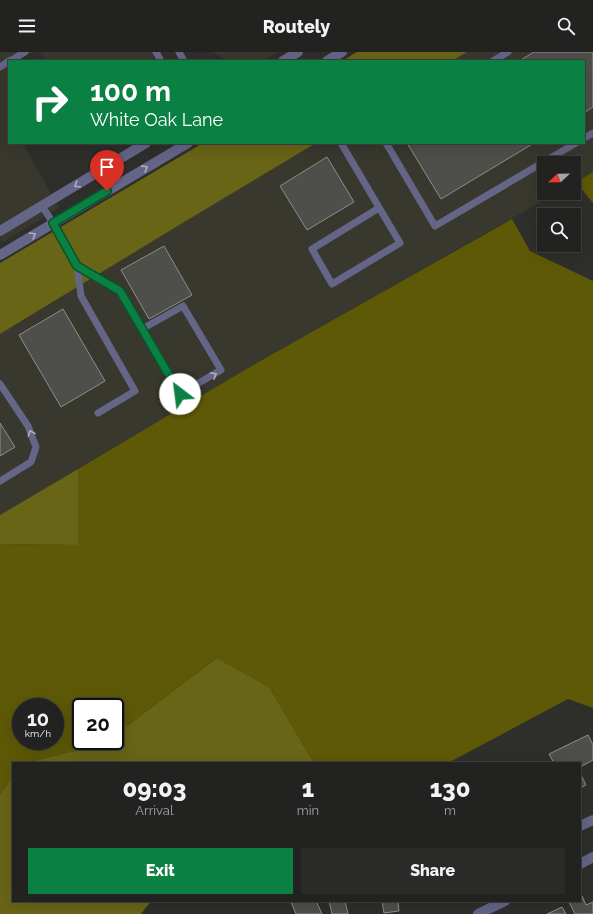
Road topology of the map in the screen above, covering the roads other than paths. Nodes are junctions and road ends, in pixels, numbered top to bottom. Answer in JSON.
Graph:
{"nodes":[{"id":1,"x":25,"y":52,"type":"edge"},
{"id":2,"x":342,"y":52,"type":"edge"},
{"id":3,"x":508,"y":52,"type":"edge"},
{"id":4,"x":298,"y":56,"type":"edge"},
{"id":5,"x":11,"y":60,"type":"edge"},
{"id":6,"x":286,"y":60,"type":"edge"},
{"id":7,"x":329,"y":60,"type":"edge"},
{"id":8,"x":495,"y":60,"type":"edge"},
{"id":9,"x":144,"y":144,"type":"edge"},
{"id":10,"x":186,"y":144,"type":"edge"},
{"id":11,"x":342,"y":144,"type":"edge"},
{"id":12,"x":387,"y":144,"type":"edge"},
{"id":13,"x":574,"y":144,"type":"edge"},
{"id":14,"x":42,"y":206,"type":"junction"},
{"id":15,"x":379,"y":208,"type":"junction"},
{"id":16,"x":53,"y":223,"type":"junction"},
{"id":17,"x":0,"y":231,"type":"edge"},
{"id":18,"x":0,"y":254,"type":"edge"},
{"id":19,"x":77,"y":266,"type":"junction"},
{"id":20,"x":142,"y":329,"type":"junction"},
{"id":21,"x":0,"y":384,"type":"edge"},
{"id":22,"x":98,"y":413,"type":"dead end"},
{"id":23,"x":0,"y":481,"type":"edge"},
{"id":24,"x":593,"y":820,"type":"edge"},
{"id":25,"x":581,"y":826,"type":"edge"},
{"id":26,"x":593,"y":857,"type":"edge"},
{"id":27,"x":581,"y":863,"type":"edge"},
{"id":28,"x":500,"y":902,"type":"edge"},
{"id":29,"x":490,"y":904,"type":"edge"},
{"id":30,"x":478,"y":914,"type":"edge"}],
"edges":[{"from":1,"to":5,"type":"lane"},
{"from":2,"to":7,"type":"street"},
{"from":3,"to":8,"type":"lane"},
{"from":4,"to":6,"type":"street"},
{"from":9,"to":14,"type":"street","one_way":true},
{"from":16,"to":10,"type":"street","one_way":true},
{"from":11,"to":15,"type":"lane"},
{"from":12,"to":13,"type":"lane"},
{"from":14,"to":16,"type":"lane"},
{"from":14,"to":17,"type":"street"},
{"from":15,"to":15,"type":"lane"},
{"from":18,"to":16,"type":"street","one_way":true},
{"from":16,"to":19,"type":"lane"},
{"from":19,"to":20,"type":"lane"},
{"from":19,"to":22,"type":"lane"},
{"from":20,"to":20,"type":"lane","one_way":true},
{"from":23,"to":21,"type":"lane","one_way":true},
{"from":24,"to":25,"type":"street"},
{"from":26,"to":27,"type":"street"},
{"from":28,"to":29,"type":"street"},
{"from":29,"to":30,"type":"street"}]}
